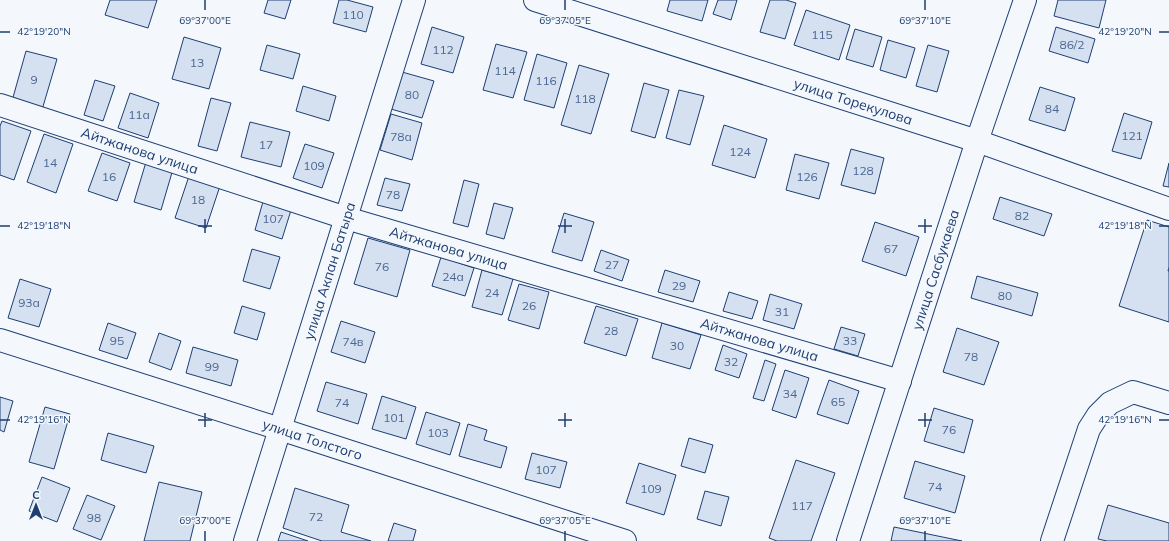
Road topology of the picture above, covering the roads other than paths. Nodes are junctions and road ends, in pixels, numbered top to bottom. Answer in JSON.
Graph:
{"nodes":[{"id":1,"x":414,"y":0,"type":"edge"},
{"id":2,"x":535,"y":0,"type":"edge"},
{"id":3,"x":1025,"y":0,"type":"edge"},
{"id":4,"x":0,"y":106,"type":"edge"},
{"id":5,"x":976,"y":141,"type":"junction"},
{"id":6,"x":1169,"y":209,"type":"edge"},
{"id":7,"x":346,"y":218,"type":"junction"},
{"id":8,"x":0,"y":340,"type":"edge"},
{"id":9,"x":900,"y":381,"type":"junction"},
{"id":10,"x":1169,"y":403,"type":"edge"},
{"id":11,"x":280,"y":429,"type":"junction"},
{"id":12,"x":245,"y":541,"type":"edge"},
{"id":13,"x":625,"y":541,"type":"edge"},
{"id":14,"x":848,"y":541,"type":"edge"},
{"id":15,"x":1052,"y":541,"type":"edge"}],
"edges":[{"from":1,"to":7,"type":"street","name":"улица Акпан Батыра"},
{"from":2,"to":5,"type":"street","name":"улица Торекулова"},
{"from":3,"to":5,"type":"street","name":"улица Сасбукаева"},
{"from":4,"to":7,"type":"street","name":"Айтжанова улица"},
{"from":5,"to":6,"type":"street","name":"улица Торекулова"},
{"from":5,"to":9,"type":"street","name":"улица Сасбукаева"},
{"from":7,"to":9,"type":"street","name":"Айтжанова улица"},
{"from":7,"to":11,"type":"street","name":"улица Акпан Батыра"},
{"from":8,"to":11,"type":"street","name":"улица Толстого"},
{"from":9,"to":14,"type":"street","name":"улица Сасбукаева"},
{"from":10,"to":15,"type":"street"},
{"from":11,"to":12,"type":"street","name":"улица Акпан Батыра"},
{"from":11,"to":13,"type":"street","name":"улица Толстого"}]}
